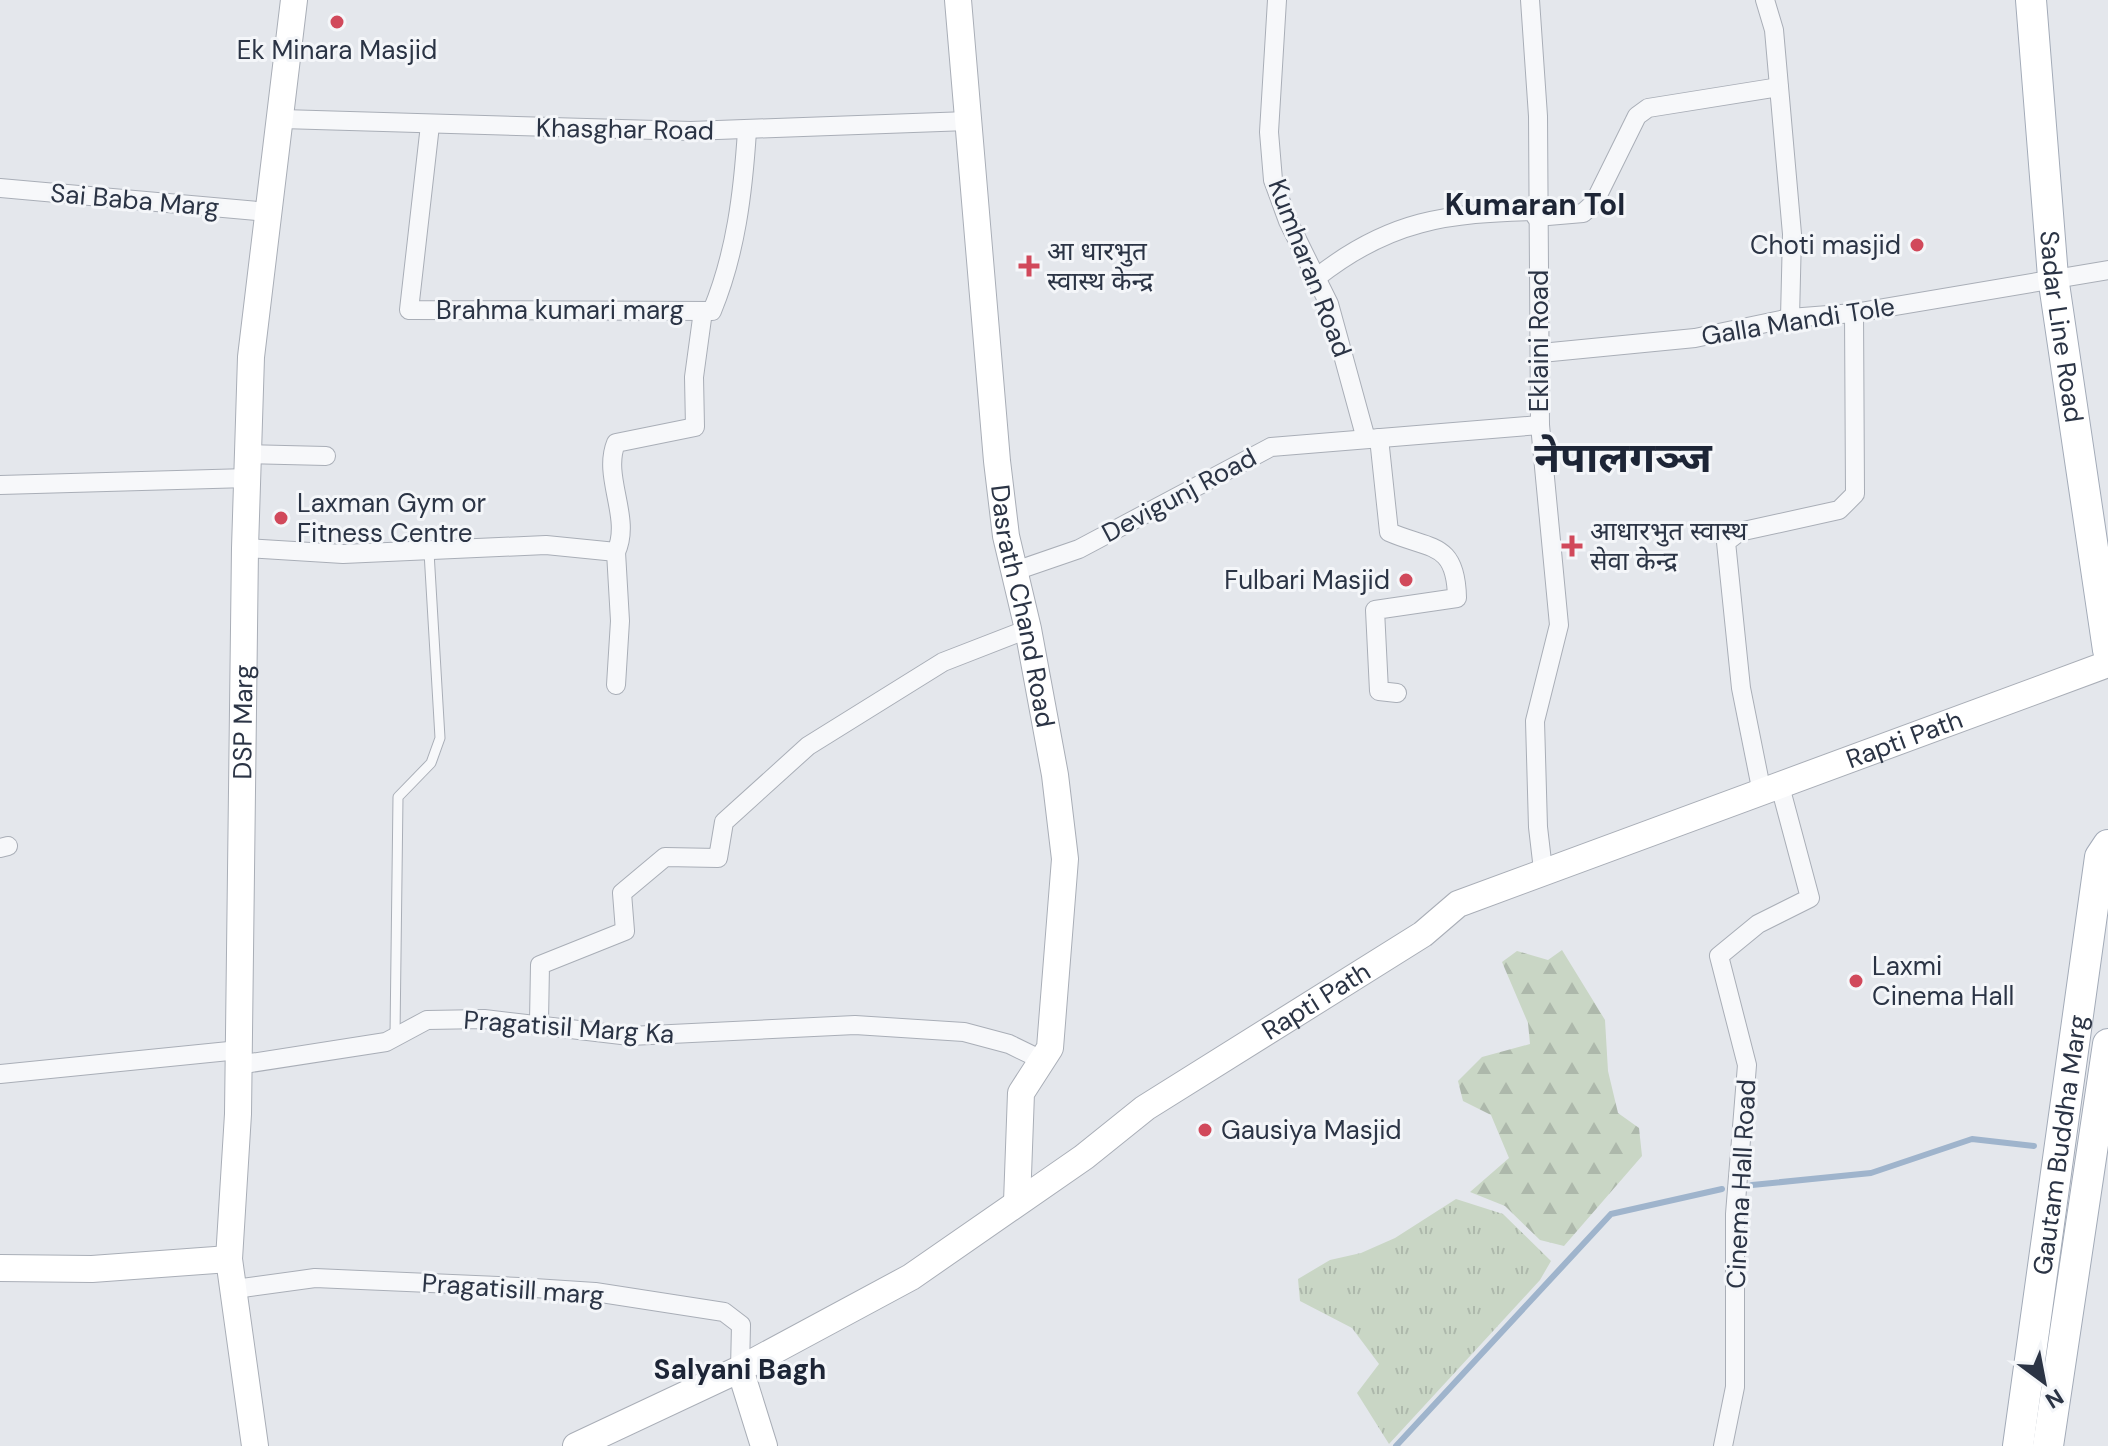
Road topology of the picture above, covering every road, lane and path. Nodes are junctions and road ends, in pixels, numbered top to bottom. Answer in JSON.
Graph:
{"nodes":[{"id":1,"x":294,"y":0,"type":"edge"},
{"id":2,"x":958,"y":0,"type":"edge"},
{"id":3,"x":1277,"y":0,"type":"edge"},
{"id":4,"x":1530,"y":0,"type":"edge"},
{"id":5,"x":1765,"y":0,"type":"edge"},
{"id":6,"x":2031,"y":0,"type":"edge"},
{"id":7,"x":1779,"y":87,"type":"junction"},
{"id":8,"x":282,"y":119,"type":"junction"},
{"id":9,"x":968,"y":121,"type":"junction"},
{"id":10,"x":430,"y":125,"type":"junction"},
{"id":11,"x":747,"y":131,"type":"junction"},
{"id":12,"x":0,"y":188,"type":"edge"},
{"id":13,"x":269,"y":212,"type":"junction"},
{"id":14,"x":1537,"y":214,"type":"junction"},
{"id":15,"x":2108,"y":270,"type":"edge"},
{"id":16,"x":2053,"y":277,"type":"junction"},
{"id":17,"x":1316,"y":278,"type":"junction"},
{"id":18,"x":703,"y":311,"type":"junction"},
{"id":19,"x":1854,"y":313,"type":"junction"},
{"id":20,"x":1790,"y":318,"type":"junction"},
{"id":21,"x":1541,"y":353,"type":"junction"},
{"id":22,"x":1540,"y":425,"type":"junction"},
{"id":23,"x":1372,"y":438,"type":"junction"},
{"id":24,"x":326,"y":456,"type":"dead end"},
{"id":25,"x":249,"y":466,"type":"junction"},
{"id":26,"x":0,"y":485,"type":"edge"},
{"id":27,"x":245,"y":548,"type":"junction"},
{"id":28,"x":429,"y":552,"type":"junction"},
{"id":29,"x":616,"y":552,"type":"junction"},
{"id":30,"x":1015,"y":571,"type":"junction"},
{"id":31,"x":1028,"y":629,"type":"junction"},
{"id":32,"x":2108,"y":650,"type":"edge"},
{"id":33,"x":2108,"y":664,"type":"edge"},
{"id":34,"x":616,"y":685,"type":"dead end"},
{"id":35,"x":1397,"y":693,"type":"dead end"},
{"id":36,"x":1771,"y":790,"type":"junction"},
{"id":37,"x":2108,"y":845,"type":"edge"},
{"id":38,"x":1543,"y":870,"type":"junction"},
{"id":39,"x":539,"y":1022,"type":"junction"},
{"id":40,"x":395,"y":1035,"type":"junction"},
{"id":41,"x":2108,"y":1044,"type":"edge"},
{"id":42,"x":238,"y":1058,"type":"junction"},
{"id":43,"x":1044,"y":1061,"type":"junction"},
{"id":44,"x":0,"y":1074,"type":"edge"},
{"id":45,"x":1017,"y":1202,"type":"junction"},
{"id":46,"x":229,"y":1259,"type":"junction"},
{"id":47,"x":0,"y":1268,"type":"edge"},
{"id":48,"x":235,"y":1289,"type":"junction"},
{"id":49,"x":740,"y":1369,"type":"junction"},
{"id":50,"x":255,"y":1446,"type":"edge"},
{"id":51,"x":576,"y":1446,"type":"edge"},
{"id":52,"x":764,"y":1446,"type":"edge"},
{"id":53,"x":1723,"y":1446,"type":"edge"},
{"id":54,"x":2018,"y":1446,"type":"edge"},
{"id":55,"x":2048,"y":1446,"type":"edge"}],
"edges":[{"from":1,"to":8,"type":"street","name":"DSP Marg"},
{"from":2,"to":9,"type":"street","name":"Dasrath Chand Road"},
{"from":3,"to":17,"type":"street","name":"Kumharan Road"},
{"from":4,"to":14,"type":"street","name":"Eklaini Road"},
{"from":5,"to":7,"type":"street"},
{"from":6,"to":16,"type":"main road","name":"Sadar Line Road"},
{"from":7,"to":14,"type":"street"},
{"from":7,"to":20,"type":"street"},
{"from":8,"to":10,"type":"street","name":"Khasghar Road"},
{"from":8,"to":13,"type":"street","name":"DSP Marg"},
{"from":9,"to":11,"type":"street","name":"Khasghar Road"},
{"from":9,"to":30,"type":"street","name":"Dasrath Chand Road"},
{"from":10,"to":11,"type":"street","name":"Khasghar Road"},
{"from":10,"to":18,"type":"street","name":"Brahma kumari marg"},
{"from":11,"to":18,"type":"street","name":"Brahma kumari marg"},
{"from":12,"to":13,"type":"street","name":"Sai Baba Marg"},
{"from":13,"to":25,"type":"street","name":"DSP Marg"},
{"from":14,"to":17,"type":"street"},
{"from":14,"to":21,"type":"street","name":"Eklaini Road"},
{"from":15,"to":16,"type":"street","name":"Galla Mandi Tole"},
{"from":16,"to":19,"type":"street","name":"Galla Mandi Tole"},
{"from":16,"to":32,"type":"main road","name":"Sadar Line Road"},
{"from":17,"to":23,"type":"street","name":"Kumharan Road"},
{"from":18,"to":29,"type":"street"},
{"from":19,"to":20,"type":"street","name":"Galla Mandi Tole"},
{"from":19,"to":36,"type":"street"},
{"from":20,"to":21,"type":"street","name":"Galla Mandi Tole"},
{"from":21,"to":22,"type":"street","name":"Eklaini Road"},
{"from":22,"to":23,"type":"street","name":"Devigunj Road"},
{"from":22,"to":38,"type":"street","name":"Eklaini Road"},
{"from":23,"to":30,"type":"street","name":"Devigunj Road"},
{"from":23,"to":35,"type":"street","name":"Kumharan Road"},
{"from":24,"to":25,"type":"street"},
{"from":25,"to":26,"type":"street"},
{"from":25,"to":27,"type":"street","name":"DSP Marg"},
{"from":27,"to":28,"type":"street"},
{"from":27,"to":42,"type":"street","name":"DSP Marg"},
{"from":28,"to":29,"type":"street"},
{"from":28,"to":40,"type":"lane"},
{"from":29,"to":34,"type":"street"},
{"from":30,"to":31,"type":"street","name":"Dasrath Chand Road"},
{"from":31,"to":39,"type":"street"},
{"from":31,"to":43,"type":"street","name":"Dasrath Chand Road"},
{"from":33,"to":36,"type":"street","name":"Rapti Path"},
{"from":36,"to":38,"type":"street","name":"Rapti Path"},
{"from":36,"to":53,"type":"street","name":"Cinema Hall Road"},
{"from":37,"to":54,"type":"main road","name":"Gautam Buddha Marg"},
{"from":38,"to":45,"type":"street","name":"Rapti Path"},
{"from":39,"to":40,"type":"street","name":"Pragatisil Marg Ka"},
{"from":39,"to":43,"type":"street","name":"Pragatisil Marg Ka"},
{"from":40,"to":42,"type":"street","name":"Pragatisil Marg Ka"},
{"from":41,"to":55,"type":"main road"},
{"from":42,"to":44,"type":"street","name":"Pragatisil Marg Ka"},
{"from":42,"to":46,"type":"street","name":"DSP Marg"},
{"from":43,"to":45,"type":"street","name":"Dasrath Chand Road"},
{"from":45,"to":49,"type":"street","name":"Rapti Path"},
{"from":46,"to":47,"type":"street"},
{"from":46,"to":48,"type":"street","name":"DSP Marg"},
{"from":48,"to":49,"type":"street","name":"Pragatisill marg"},
{"from":48,"to":50,"type":"street","name":"DSP Marg"},
{"from":49,"to":51,"type":"street","name":"Rapti Path"},
{"from":49,"to":52,"type":"street"}]}
